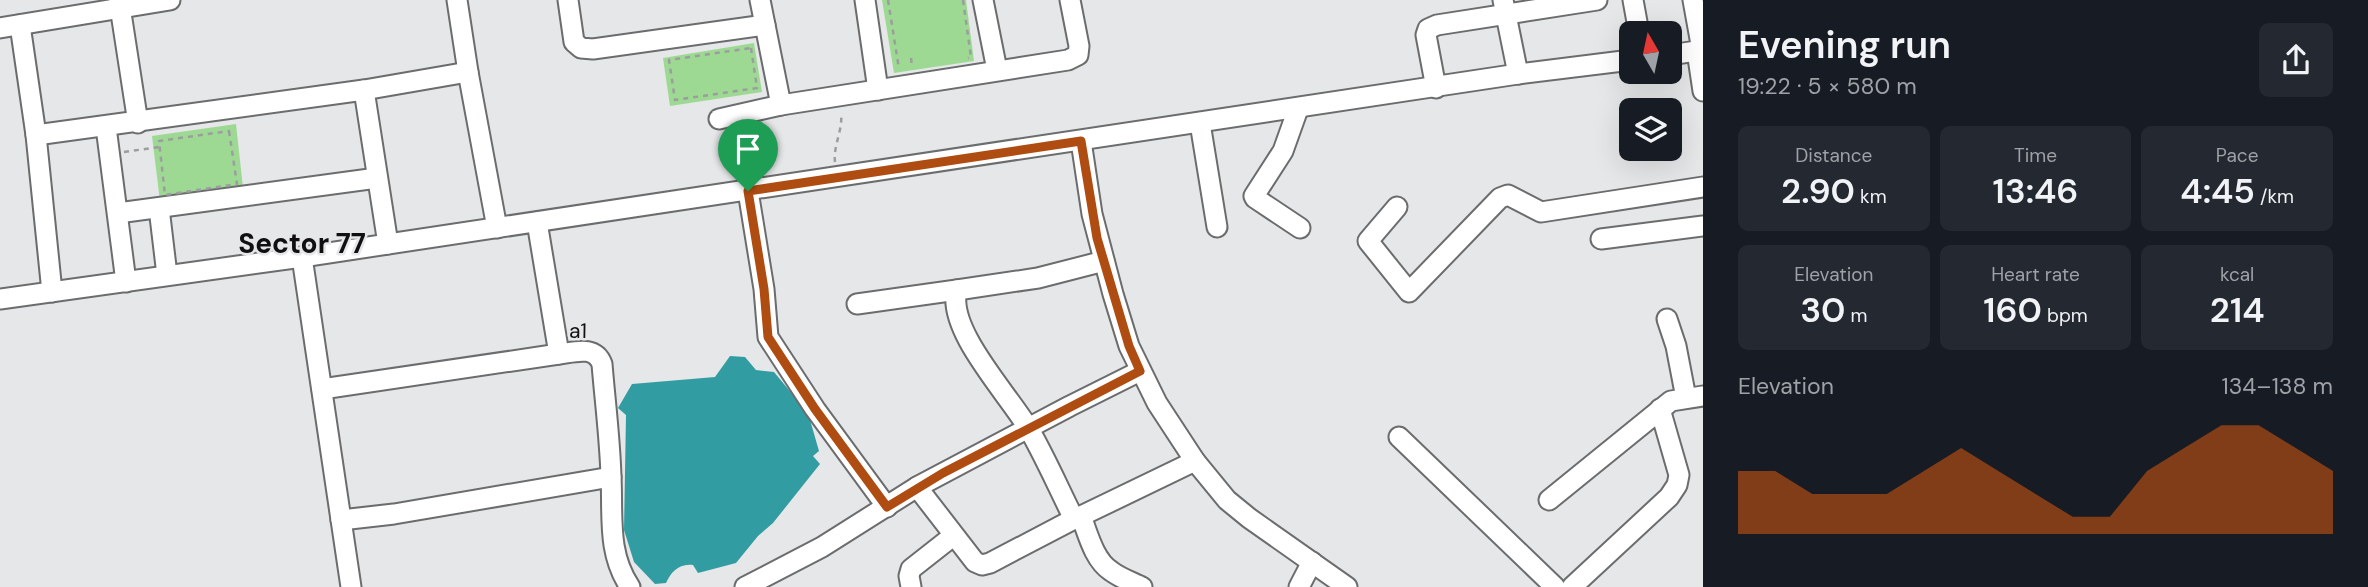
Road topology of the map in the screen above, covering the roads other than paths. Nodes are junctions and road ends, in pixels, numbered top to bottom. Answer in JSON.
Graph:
{"nodes":[{"id":1,"x":170,"y":0,"type":"edge"},
{"id":2,"x":457,"y":0,"type":"edge"},
{"id":3,"x":568,"y":0,"type":"edge"},
{"id":4,"x":760,"y":0,"type":"edge"},
{"id":5,"x":865,"y":0,"type":"edge"},
{"id":6,"x":983,"y":0,"type":"edge"},
{"id":7,"x":1070,"y":0,"type":"edge"},
{"id":8,"x":1597,"y":0,"type":"edge"},
{"id":9,"x":1633,"y":0,"type":"edge"},
{"id":10,"x":1693,"y":0,"type":"edge"},
{"id":11,"x":119,"y":4,"type":"edge"},
{"id":12,"x":1505,"y":8,"type":"edge"},
{"id":13,"x":1637,"y":21,"type":"edge"},
{"id":14,"x":20,"y":25,"type":"junction"},
{"id":15,"x":765,"y":25,"type":"junction"},
{"id":16,"x":0,"y":28,"type":"edge"},
{"id":17,"x":1701,"y":50,"type":"edge"},
{"id":18,"x":1682,"y":53,"type":"edge"},
{"id":19,"x":1619,"y":61,"type":"edge"},
{"id":20,"x":996,"y":70,"type":"junction"},
{"id":21,"x":468,"y":72,"type":"junction"},
{"id":22,"x":1518,"y":74,"type":"junction"},
{"id":23,"x":1436,"y":88,"type":"junction"},
{"id":24,"x":364,"y":90,"type":"junction"},
{"id":25,"x":878,"y":90,"type":"junction"},
{"id":26,"x":1703,"y":91,"type":"edge"},
{"id":27,"x":782,"y":105,"type":"junction"},
{"id":28,"x":1298,"y":108,"type":"junction"},
{"id":29,"x":719,"y":119,"type":"dead end"},
{"id":30,"x":138,"y":123,"type":"junction"},
{"id":31,"x":1200,"y":123,"type":"junction"},
{"id":32,"x":106,"y":127,"type":"junction"},
{"id":33,"x":36,"y":135,"type":"junction"},
{"id":34,"x":1081,"y":141,"type":"junction"},
{"id":35,"x":377,"y":178,"type":"junction"},
{"id":36,"x":1703,"y":187,"type":"edge"},
{"id":37,"x":748,"y":191,"type":"junction"},
{"id":38,"x":1397,"y":207,"type":"dead end"},
{"id":39,"x":159,"y":208,"type":"junction"},
{"id":40,"x":118,"y":213,"type":"junction"},
{"id":41,"x":537,"y":222,"type":"junction"},
{"id":42,"x":1703,"y":226,"type":"edge"},
{"id":43,"x":1217,"y":227,"type":"dead end"},
{"id":44,"x":497,"y":228,"type":"junction"},
{"id":45,"x":1300,"y":228,"type":"dead end"},
{"id":46,"x":1601,"y":239,"type":"dead end"},
{"id":47,"x":388,"y":244,"type":"junction"},
{"id":48,"x":302,"y":257,"type":"junction"},
{"id":49,"x":1104,"y":261,"type":"junction"},
{"id":50,"x":167,"y":275,"type":"junction"},
{"id":51,"x":126,"y":282,"type":"junction"},
{"id":52,"x":957,"y":290,"type":"junction"},
{"id":53,"x":52,"y":292,"type":"junction"},
{"id":54,"x":0,"y":299,"type":"edge"},
{"id":55,"x":857,"y":304,"type":"dead end"},
{"id":56,"x":1667,"y":319,"type":"dead end"},
{"id":57,"x":559,"y":354,"type":"junction"},
{"id":58,"x":1140,"y":371,"type":"junction"},
{"id":59,"x":323,"y":389,"type":"junction"},
{"id":60,"x":1695,"y":397,"type":"edge"},
{"id":61,"x":1660,"y":409,"type":"junction"},
{"id":62,"x":1028,"y":428,"type":"junction"},
{"id":63,"x":1399,"y":437,"type":"dead end"},
{"id":64,"x":1195,"y":461,"type":"junction"},
{"id":65,"x":611,"y":477,"type":"junction"},
{"id":66,"x":917,"y":488,"type":"junction"},
{"id":67,"x":1549,"y":500,"type":"dead end"},
{"id":68,"x":887,"y":507,"type":"junction"},
{"id":69,"x":1077,"y":517,"type":"junction"},
{"id":70,"x":341,"y":520,"type":"junction"},
{"id":71,"x":953,"y":536,"type":"junction"},
{"id":72,"x":1312,"y":562,"type":"junction"},
{"id":73,"x":351,"y":587,"type":"edge"},
{"id":74,"x":630,"y":587,"type":"edge"},
{"id":75,"x":745,"y":587,"type":"edge"},
{"id":76,"x":911,"y":587,"type":"edge"},
{"id":77,"x":1142,"y":587,"type":"edge"},
{"id":78,"x":1299,"y":587,"type":"edge"},
{"id":79,"x":1347,"y":587,"type":"edge"},
{"id":80,"x":1555,"y":587,"type":"edge"},
{"id":81,"x":1572,"y":587,"type":"edge"}],
"edges":[{"from":1,"to":11,"type":"street"},
{"from":2,"to":21,"type":"street"},
{"from":3,"to":15,"type":"street"},
{"from":4,"to":15,"type":"street"},
{"from":5,"to":25,"type":"street"},
{"from":6,"to":20,"type":"street"},
{"from":7,"to":20,"type":"street"},
{"from":8,"to":12,"type":"street"},
{"from":9,"to":13,"type":"street"},
{"from":10,"to":17,"type":"street"},
{"from":11,"to":14,"type":"street"},
{"from":11,"to":30,"type":"street"},
{"from":12,"to":22,"type":"street"},
{"from":12,"to":23,"type":"street"},
{"from":14,"to":16,"type":"street"},
{"from":14,"to":33,"type":"street"},
{"from":15,"to":27,"type":"street"},
{"from":17,"to":18,"type":"street"},
{"from":17,"to":26,"type":"street"},
{"from":19,"to":22,"type":"street"},
{"from":20,"to":25,"type":"street"},
{"from":21,"to":24,"type":"street"},
{"from":21,"to":44,"type":"street"},
{"from":22,"to":23,"type":"street"},
{"from":23,"to":28,"type":"street"},
{"from":24,"to":30,"type":"street"},
{"from":24,"to":35,"type":"street"},
{"from":25,"to":27,"type":"street"},
{"from":27,"to":29,"type":"street"},
{"from":28,"to":31,"type":"street"},
{"from":28,"to":45,"type":"street"},
{"from":30,"to":32,"type":"street"},
{"from":31,"to":34,"type":"street"},
{"from":31,"to":43,"type":"street"},
{"from":32,"to":33,"type":"street"},
{"from":32,"to":40,"type":"street"},
{"from":33,"to":53,"type":"street"},
{"from":34,"to":37,"type":"street"},
{"from":34,"to":49,"type":"street"},
{"from":35,"to":39,"type":"street"},
{"from":35,"to":47,"type":"street"},
{"from":36,"to":38,"type":"street"},
{"from":37,"to":41,"type":"street"},
{"from":37,"to":68,"type":"street"},
{"from":39,"to":40,"type":"street"},
{"from":39,"to":50,"type":"street"},
{"from":40,"to":51,"type":"street"},
{"from":41,"to":44,"type":"street"},
{"from":41,"to":57,"type":"street"},
{"from":42,"to":46,"type":"street"},
{"from":44,"to":47,"type":"street"},
{"from":47,"to":48,"type":"street"},
{"from":48,"to":50,"type":"street"},
{"from":48,"to":59,"type":"street"},
{"from":49,"to":52,"type":"street"},
{"from":49,"to":58,"type":"street"},
{"from":50,"to":51,"type":"street"},
{"from":51,"to":53,"type":"street"},
{"from":52,"to":55,"type":"street"},
{"from":52,"to":62,"type":"street"},
{"from":53,"to":54,"type":"street"},
{"from":56,"to":60,"type":"street"},
{"from":57,"to":59,"type":"street","name":"a1"},
{"from":57,"to":65,"type":"street","name":"a1"},
{"from":58,"to":62,"type":"street"},
{"from":58,"to":64,"type":"street"},
{"from":59,"to":70,"type":"street"},
{"from":60,"to":61,"type":"street"},
{"from":61,"to":67,"type":"street"},
{"from":61,"to":81,"type":"street"},
{"from":62,"to":66,"type":"street"},
{"from":62,"to":69,"type":"street"},
{"from":63,"to":80,"type":"street"},
{"from":64,"to":69,"type":"street"},
{"from":64,"to":72,"type":"street"},
{"from":65,"to":70,"type":"street"},
{"from":65,"to":74,"type":"street","name":"a1"},
{"from":66,"to":68,"type":"street"},
{"from":66,"to":71,"type":"street"},
{"from":68,"to":75,"type":"street"},
{"from":69,"to":71,"type":"street"},
{"from":69,"to":77,"type":"street"},
{"from":70,"to":73,"type":"street"},
{"from":71,"to":76,"type":"street"},
{"from":72,"to":78,"type":"street"},
{"from":72,"to":79,"type":"street"}]}
